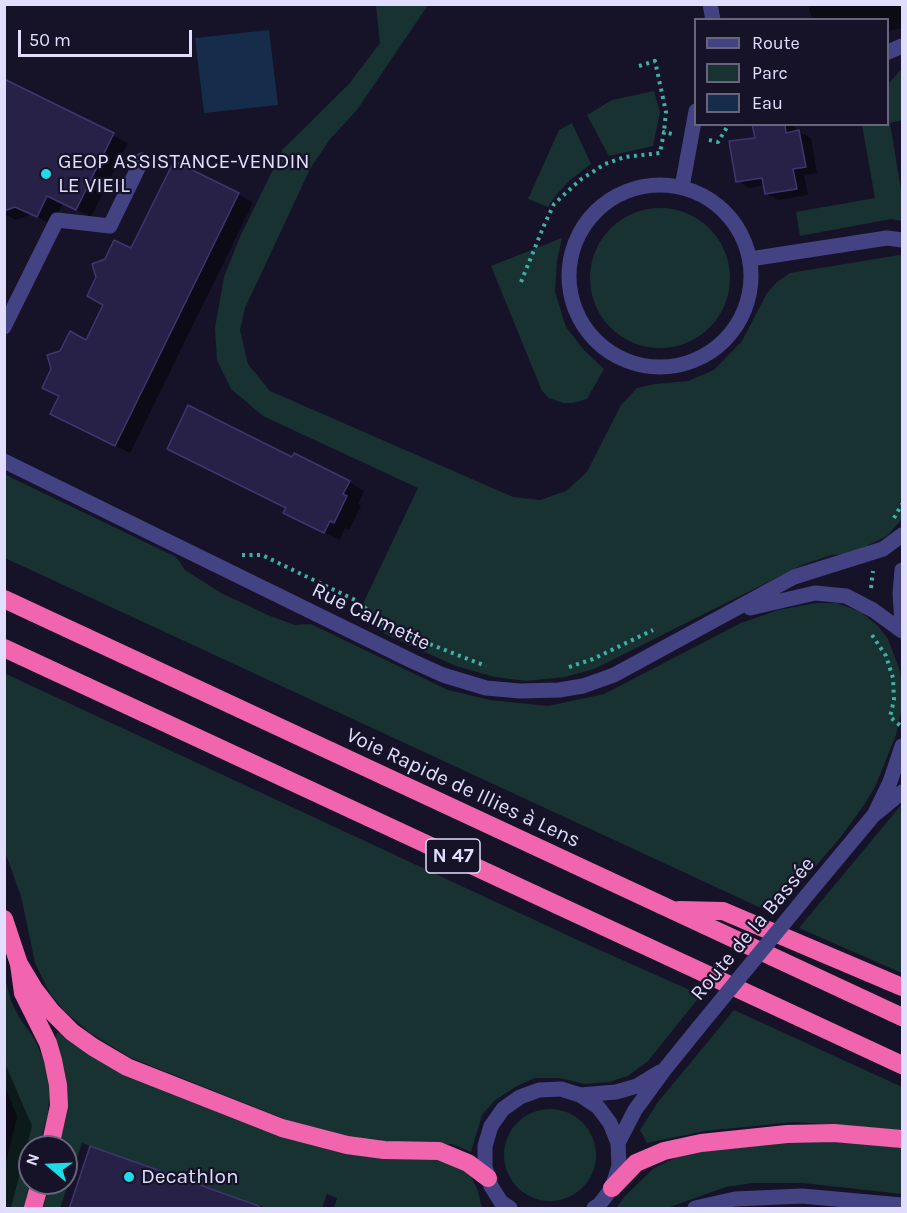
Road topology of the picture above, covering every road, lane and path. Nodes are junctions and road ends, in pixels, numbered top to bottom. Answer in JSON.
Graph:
{"nodes":[{"id":1,"x":903,"y":46,"type":"edge"},
{"id":2,"x":889,"y":52,"type":"edge"},
{"id":3,"x":639,"y":66,"type":"dead end"},
{"id":4,"x":694,"y":121,"type":"edge"},
{"id":5,"x":728,"y":126,"type":"edge"},
{"id":6,"x":664,"y":132,"type":"junction"},
{"id":7,"x":691,"y":137,"type":"junction"},
{"id":8,"x":142,"y":160,"type":"dead end"},
{"id":9,"x":682,"y":187,"type":"junction"},
{"id":10,"x":903,"y":240,"type":"edge"},
{"id":11,"x":750,"y":259,"type":"junction"},
{"id":12,"x":521,"y":282,"type":"dead end"},
{"id":13,"x":4,"y":327,"type":"edge"},
{"id":14,"x":4,"y":461,"type":"edge"},
{"id":15,"x":903,"y":504,"type":"edge"},
{"id":16,"x":888,"y":526,"type":"dead end"},
{"id":17,"x":903,"y":535,"type":"edge"},
{"id":18,"x":232,"y":550,"type":"dead end"},
{"id":19,"x":903,"y":570,"type":"edge"},
{"id":20,"x":4,"y":599,"type":"edge"},
{"id":21,"x":732,"y":613,"type":"junction"},
{"id":22,"x":903,"y":624,"type":"edge"},
{"id":23,"x":389,"y":628,"type":"dead end"},
{"id":24,"x":657,"y":628,"type":"dead end"},
{"id":25,"x":903,"y":632,"type":"edge"},
{"id":26,"x":407,"y":635,"type":"dead end"},
{"id":27,"x":4,"y":648,"type":"edge"},
{"id":28,"x":489,"y":667,"type":"dead end"},
{"id":29,"x":562,"y":670,"type":"dead end"},
{"id":30,"x":903,"y":746,"type":"edge"},
{"id":31,"x":903,"y":792,"type":"edge"},
{"id":32,"x":873,"y":816,"type":"junction"},
{"id":33,"x":671,"y":909,"type":"junction"},
{"id":34,"x":4,"y":919,"type":"edge"},
{"id":35,"x":19,"y":964,"type":"junction"},
{"id":36,"x":903,"y":987,"type":"edge"},
{"id":37,"x":903,"y":1017,"type":"edge"},
{"id":38,"x":903,"y":1065,"type":"edge"},
{"id":39,"x":665,"y":1069,"type":"junction"},
{"id":40,"x":580,"y":1095,"type":"junction"},
{"id":41,"x":53,"y":1135,"type":"edge"},
{"id":42,"x":903,"y":1139,"type":"edge"},
{"id":43,"x":618,"y":1143,"type":"junction"},
{"id":44,"x":488,"y":1178,"type":"junction"},
{"id":45,"x":612,"y":1188,"type":"junction"},
{"id":46,"x":903,"y":1205,"type":"edge"},
{"id":47,"x":503,"y":1206,"type":"edge"},
{"id":48,"x":594,"y":1209,"type":"edge"},
{"id":49,"x":694,"y":1209,"type":"edge"}],
"edges":[{"from":1,"to":2,"type":"street"},
{"from":3,"to":6,"type":"path"},
{"from":4,"to":7,"type":"street"},
{"from":5,"to":7,"type":"path"},
{"from":6,"to":7,"type":"path"},
{"from":6,"to":12,"type":"path"},
{"from":7,"to":9,"type":"street"},
{"from":8,"to":13,"type":"street"},
{"from":9,"to":11,"type":"street"},
{"from":9,"to":11,"type":"street"},
{"from":10,"to":11,"type":"street"},
{"from":14,"to":21,"type":"street","name":"Rue Calmette"},
{"from":15,"to":16,"type":"path"},
{"from":17,"to":21,"type":"street","name":"Rue Calmette"},
{"from":18,"to":23,"type":"path"},
{"from":19,"to":22,"type":"street"},
{"from":20,"to":33,"type":"highway","name":"Voie Rapide de Illies à Lens","number":"N 47"},
{"from":21,"to":25,"type":"street","name":"Rue Calmette"},
{"from":24,"to":29,"type":"path"},
{"from":26,"to":28,"type":"path"},
{"from":27,"to":38,"type":"highway","number":"N 47"},
{"from":30,"to":32,"type":"street","name":"Route de la Bassée"},
{"from":31,"to":32,"type":"street","name":"Route de la Bassée"},
{"from":32,"to":39,"type":"street","name":"Route de la Bassée","bridge":true},
{"from":33,"to":36,"type":"highway"},
{"from":33,"to":37,"type":"highway","name":"Voie Rapide de Illies à Lens","number":"N 47"},
{"from":34,"to":35,"type":"highway"},
{"from":35,"to":41,"type":"highway"},
{"from":35,"to":44,"type":"highway"},
{"from":39,"to":40,"type":"street","name":"Route de la Bassée"},
{"from":39,"to":43,"type":"street","name":"Route de la Bassée"},
{"from":40,"to":43,"type":"street"},
{"from":40,"to":44,"type":"street"},
{"from":42,"to":45,"type":"highway"},
{"from":43,"to":45,"type":"street"},
{"from":44,"to":47,"type":"street"},
{"from":45,"to":48,"type":"street"},
{"from":46,"to":49,"type":"street"}]}
